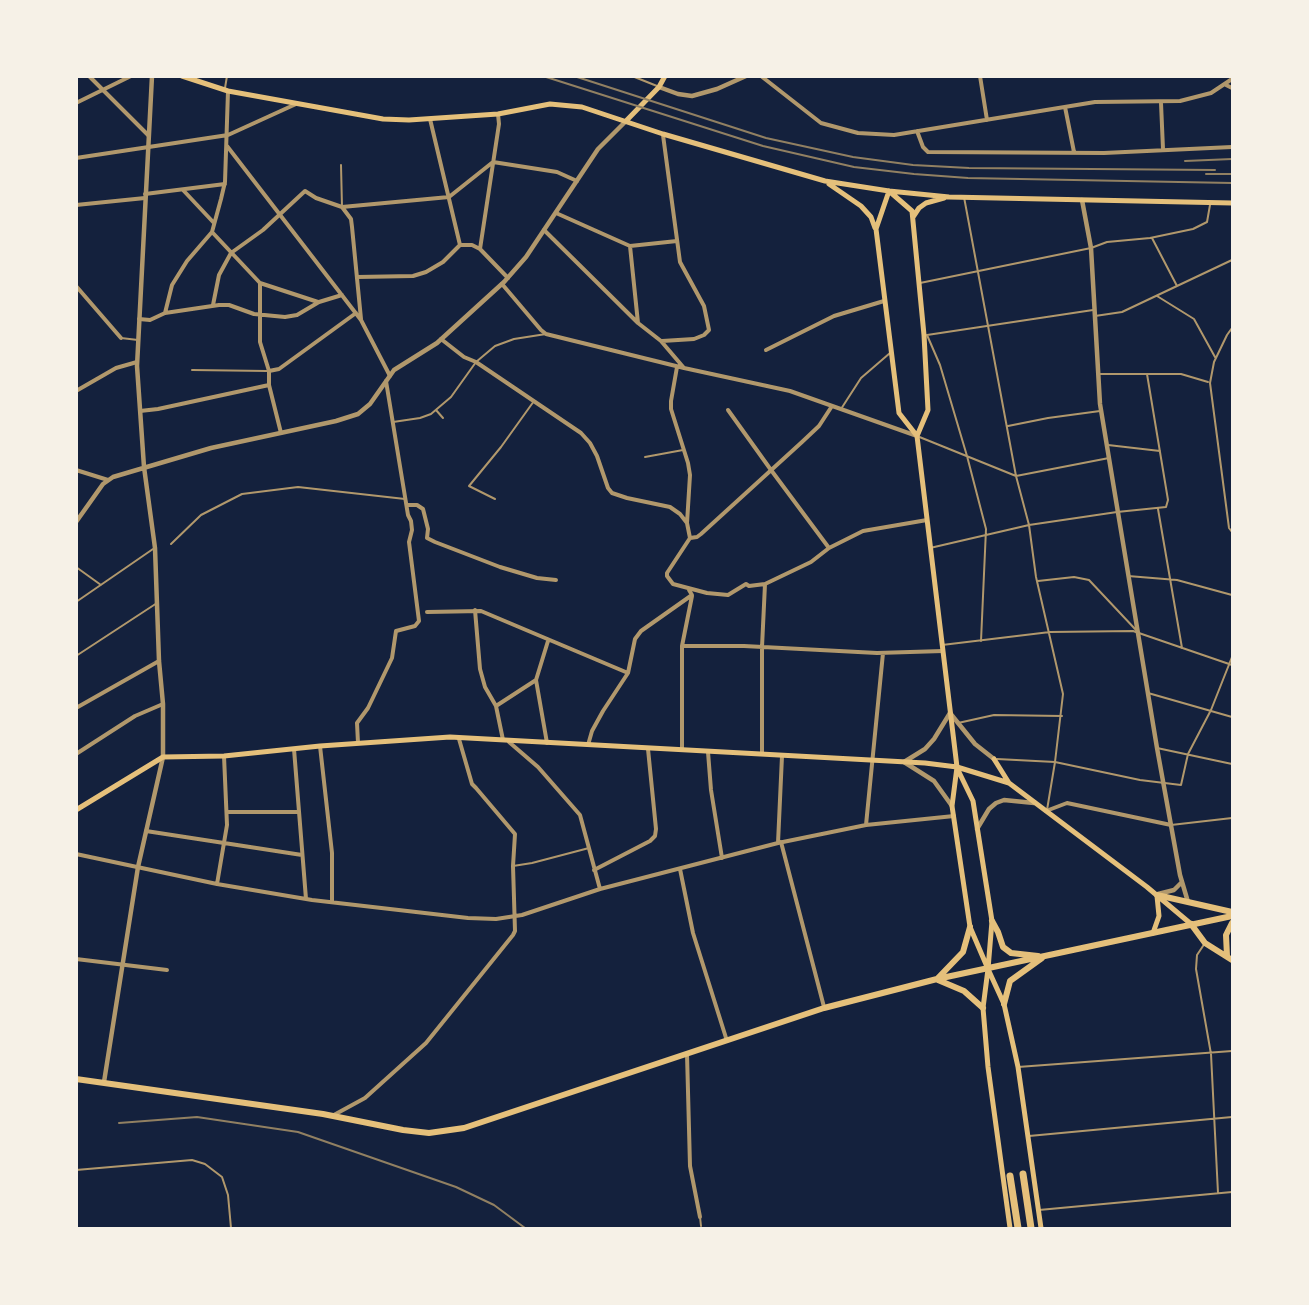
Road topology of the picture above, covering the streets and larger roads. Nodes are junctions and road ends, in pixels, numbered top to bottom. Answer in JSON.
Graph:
{"nodes":[{"id":1,"x":89,"y":76,"type":"edge"},
{"id":2,"x":131,"y":76,"type":"edge"},
{"id":3,"x":152,"y":76,"type":"edge"},
{"id":4,"x":182,"y":76,"type":"edge"},
{"id":5,"x":665,"y":76,"type":"edge"},
{"id":6,"x":746,"y":76,"type":"edge"},
{"id":7,"x":761,"y":76,"type":"edge"},
{"id":8,"x":980,"y":76,"type":"edge"},
{"id":9,"x":1233,"y":80,"type":"edge"},
{"id":10,"x":1226,"y":85,"type":"junction"},
{"id":11,"x":659,"y":87,"type":"junction"},
{"id":12,"x":1233,"y":88,"type":"edge"},
{"id":13,"x":103,"y":90,"type":"junction"},
{"id":14,"x":226,"y":90,"type":"junction"},
{"id":15,"x":76,"y":103,"type":"edge"},
{"id":16,"x":299,"y":103,"type":"junction"},
{"id":17,"x":1161,"y":103,"type":"junction"},
{"id":18,"x":1065,"y":107,"type":"junction"},
{"id":19,"x":498,"y":114,"type":"junction"},
{"id":20,"x":430,"y":119,"type":"junction"},
{"id":21,"x":987,"y":120,"type":"junction"},
{"id":22,"x":626,"y":121,"type":"junction"},
{"id":23,"x":917,"y":130,"type":"junction"},
{"id":24,"x":663,"y":134,"type":"junction"},
{"id":25,"x":228,"y":135,"type":"junction"},
{"id":26,"x":149,"y":136,"type":"junction"},
{"id":27,"x":227,"y":146,"type":"junction"},
{"id":28,"x":148,"y":147,"type":"junction"},
{"id":29,"x":1233,"y":147,"type":"edge"},
{"id":30,"x":1163,"y":149,"type":"junction"},
{"id":31,"x":1074,"y":152,"type":"junction"},
{"id":32,"x":76,"y":158,"type":"edge"},
{"id":33,"x":493,"y":162,"type":"junction"},
{"id":34,"x":578,"y":181,"type":"junction"},
{"id":35,"x":825,"y":182,"type":"junction"},
{"id":36,"x":225,"y":184,"type":"junction"},
{"id":37,"x":183,"y":190,"type":"junction"},
{"id":38,"x":889,"y":190,"type":"junction"},
{"id":39,"x":145,"y":196,"type":"junction"},
{"id":40,"x":448,"y":197,"type":"junction"},
{"id":41,"x":949,"y":197,"type":"junction"},
{"id":42,"x":1082,"y":200,"type":"junction"},
{"id":43,"x":1233,"y":203,"type":"edge"},
{"id":44,"x":76,"y":205,"type":"edge"},
{"id":45,"x":342,"y":207,"type":"junction"},
{"id":46,"x":556,"y":213,"type":"junction"},
{"id":47,"x":280,"y":214,"type":"junction"},
{"id":48,"x":214,"y":223,"type":"junction"},
{"id":49,"x":876,"y":229,"type":"junction"},
{"id":50,"x":544,"y":230,"type":"junction"},
{"id":51,"x":212,"y":231,"type":"junction"},
{"id":52,"x":913,"y":232,"type":"junction"},
{"id":53,"x":677,"y":241,"type":"junction"},
{"id":54,"x":460,"y":245,"type":"junction"},
{"id":55,"x":630,"y":246,"type":"junction"},
{"id":56,"x":480,"y":249,"type":"junction"},
{"id":57,"x":231,"y":253,"type":"junction"},
{"id":58,"x":357,"y":277,"type":"junction"},
{"id":59,"x":508,"y":278,"type":"junction"},
{"id":60,"x":260,"y":283,"type":"junction"},
{"id":61,"x":502,"y":284,"type":"junction"},
{"id":62,"x":76,"y":286,"type":"edge"},
{"id":63,"x":343,"y":295,"type":"junction"},
{"id":64,"x":884,"y":301,"type":"junction"},
{"id":65,"x":319,"y":302,"type":"junction"},
{"id":66,"x":213,"y":306,"type":"junction"},
{"id":67,"x":165,"y":313,"type":"junction"},
{"id":68,"x":356,"y":313,"type":"junction"},
{"id":69,"x":261,"y":315,"type":"junction"},
{"id":70,"x":139,"y":320,"type":"junction"},
{"id":71,"x":362,"y":320,"type":"junction"},
{"id":72,"x":638,"y":323,"type":"junction"},
{"id":73,"x":121,"y":338,"type":"road end"},
{"id":74,"x":441,"y":339,"type":"junction"},
{"id":75,"x":661,"y":341,"type":"junction"},
{"id":76,"x":766,"y":350,"type":"dead end"},
{"id":77,"x":137,"y":362,"type":"junction"},
{"id":78,"x":677,"y":367,"type":"junction"},
{"id":79,"x":687,"y":369,"type":"junction"},
{"id":80,"x":269,"y":371,"type":"junction"},
{"id":81,"x":388,"y":379,"type":"junction"},
{"id":82,"x":269,"y":385,"type":"junction"},
{"id":83,"x":76,"y":391,"type":"edge"},
{"id":84,"x":832,"y":406,"type":"junction"},
{"id":85,"x":728,"y":410,"type":"dead end"},
{"id":86,"x":140,"y":411,"type":"junction"},
{"id":87,"x":281,"y":433,"type":"junction"},
{"id":88,"x":917,"y":436,"type":"junction"},
{"id":89,"x":144,"y":467,"type":"junction"},
{"id":90,"x":76,"y":470,"type":"edge"},
{"id":91,"x":771,"y":470,"type":"junction"},
{"id":92,"x":108,"y":480,"type":"junction"},
{"id":93,"x":406,"y":502,"type":"junction"},
{"id":94,"x":927,"y":520,"type":"junction"},
{"id":95,"x":76,"y":522,"type":"edge"},
{"id":96,"x":687,"y":523,"type":"junction"},
{"id":97,"x":690,"y":538,"type":"junction"},
{"id":98,"x":829,"y":548,"type":"junction"},
{"id":99,"x":556,"y":580,"type":"dead end"},
{"id":100,"x":765,"y":584,"type":"junction"},
{"id":101,"x":689,"y":589,"type":"junction"},
{"id":102,"x":692,"y":595,"type":"junction"},
{"id":103,"x":475,"y":610,"type":"junction"},
{"id":104,"x":427,"y":612,"type":"dead end"},
{"id":105,"x":549,"y":641,"type":"junction"},
{"id":106,"x":682,"y":646,"type":"junction"},
{"id":107,"x":762,"y":646,"type":"junction"},
{"id":108,"x":942,"y":648,"type":"junction"},
{"id":109,"x":883,"y":653,"type":"junction"},
{"id":110,"x":159,"y":661,"type":"junction"},
{"id":111,"x":628,"y":673,"type":"junction"},
{"id":112,"x":536,"y":680,"type":"junction"},
{"id":113,"x":163,"y":704,"type":"junction"},
{"id":114,"x":496,"y":706,"type":"junction"},
{"id":115,"x":76,"y":708,"type":"edge"},
{"id":116,"x":950,"y":713,"type":"junction"},
{"id":117,"x":459,"y":739,"type":"junction"},
{"id":118,"x":506,"y":742,"type":"junction"},
{"id":119,"x":358,"y":743,"type":"junction"},
{"id":120,"x":547,"y":744,"type":"junction"},
{"id":121,"x":320,"y":746,"type":"junction"},
{"id":122,"x":588,"y":746,"type":"junction"},
{"id":123,"x":294,"y":749,"type":"junction"},
{"id":124,"x":648,"y":749,"type":"junction"},
{"id":125,"x":682,"y":751,"type":"junction"},
{"id":126,"x":708,"y":752,"type":"junction"},
{"id":127,"x":76,"y":754,"type":"edge"},
{"id":128,"x":762,"y":755,"type":"junction"},
{"id":129,"x":224,"y":756,"type":"junction"},
{"id":130,"x":782,"y":756,"type":"junction"},
{"id":131,"x":163,"y":757,"type":"junction"},
{"id":132,"x":994,"y":759,"type":"joint"},
{"id":133,"x":872,"y":760,"type":"junction"},
{"id":134,"x":904,"y":762,"type":"junction"},
{"id":135,"x":957,"y":767,"type":"junction"},
{"id":136,"x":1009,"y":783,"type":"junction"},
{"id":137,"x":1034,"y":803,"type":"junction"},
{"id":138,"x":952,"y":806,"type":"junction"},
{"id":139,"x":76,"y":810,"type":"edge"},
{"id":140,"x":1046,"y":811,"type":"junction"},
{"id":141,"x":227,"y":812,"type":"junction"},
{"id":142,"x":298,"y":812,"type":"junction"},
{"id":143,"x":954,"y":816,"type":"junction"},
{"id":144,"x":866,"y":825,"type":"junction"},
{"id":145,"x":1171,"y":825,"type":"junction"},
{"id":146,"x":977,"y":829,"type":"junction"},
{"id":147,"x":146,"y":831,"type":"junction"},
{"id":148,"x":224,"y":843,"type":"junction"},
{"id":149,"x":780,"y":843,"type":"junction"},
{"id":150,"x":76,"y":854,"type":"edge"},
{"id":151,"x":302,"y":855,"type":"junction"},
{"id":152,"x":722,"y":858,"type":"junction"},
{"id":153,"x":138,"y":867,"type":"junction"},
{"id":154,"x":681,"y":869,"type":"junction"},
{"id":155,"x":594,"y":870,"type":"junction"},
{"id":156,"x":1182,"y":882,"type":"junction"},
{"id":157,"x":217,"y":884,"type":"junction"},
{"id":158,"x":600,"y":889,"type":"junction"},
{"id":159,"x":1157,"y":895,"type":"junction"},
{"id":160,"x":306,"y":899,"type":"junction"},
{"id":161,"x":332,"y":902,"type":"junction"},
{"id":162,"x":1188,"y":902,"type":"junction"},
{"id":163,"x":1233,"y":914,"type":"edge"},
{"id":164,"x":515,"y":917,"type":"junction"},
{"id":165,"x":992,"y":921,"type":"junction"},
{"id":166,"x":1233,"y":922,"type":"edge"},
{"id":167,"x":1191,"y":924,"type":"junction"},
{"id":168,"x":970,"y":927,"type":"junction"},
{"id":169,"x":1153,"y":933,"type":"junction"},
{"id":170,"x":1045,"y":956,"type":"junction"},
{"id":171,"x":1230,"y":958,"type":"edge"},
{"id":172,"x":76,"y":959,"type":"edge"},
{"id":173,"x":123,"y":964,"type":"junction"},
{"id":174,"x":988,"y":969,"type":"junction"},
{"id":175,"x":167,"y":970,"type":"dead end"},
{"id":176,"x":937,"y":979,"type":"junction"},
{"id":177,"x":1004,"y":1004,"type":"junction"},
{"id":178,"x":824,"y":1008,"type":"junction"},
{"id":179,"x":983,"y":1008,"type":"junction"},
{"id":180,"x":727,"y":1041,"type":"junction"},
{"id":181,"x":687,"y":1054,"type":"junction"},
{"id":182,"x":76,"y":1079,"type":"edge"},
{"id":183,"x":104,"y":1082,"type":"junction"},
{"id":184,"x":332,"y":1116,"type":"junction"},
{"id":185,"x":1023,"y":1174,"type":"dead end"},
{"id":186,"x":1010,"y":1176,"type":"dead end"},
{"id":187,"x":700,"y":1217,"type":"road end"},
{"id":188,"x":1010,"y":1228,"type":"edge"},
{"id":189,"x":1018,"y":1228,"type":"edge"},
{"id":190,"x":1031,"y":1228,"type":"edge"},
{"id":191,"x":1041,"y":1228,"type":"edge"}],
"edges":[{"from":1,"to":13,"type":"street"},
{"from":2,"to":13,"type":"street"},
{"from":3,"to":26,"type":"street"},
{"from":4,"to":14,"type":"main road"},
{"from":5,"to":11,"type":"main road"},
{"from":6,"to":11,"type":"street"},
{"from":7,"to":23,"type":"street"},
{"from":8,"to":21,"type":"street"},
{"from":9,"to":10,"type":"street"},
{"from":10,"to":12,"type":"street"},
{"from":10,"to":17,"type":"street"},
{"from":11,"to":22,"type":"main road"},
{"from":13,"to":15,"type":"street"},
{"from":13,"to":26,"type":"street"},
{"from":14,"to":16,"type":"main road"},
{"from":14,"to":25,"type":"street"},
{"from":16,"to":20,"type":"main road"},
{"from":16,"to":25,"type":"street"},
{"from":17,"to":18,"type":"street"},
{"from":17,"to":30,"type":"street"},
{"from":18,"to":21,"type":"street"},
{"from":18,"to":31,"type":"street"},
{"from":19,"to":20,"type":"main road"},
{"from":19,"to":22,"type":"main road"},
{"from":19,"to":33,"type":"street"},
{"from":20,"to":40,"type":"street"},
{"from":21,"to":23,"type":"street"},
{"from":22,"to":24,"type":"main road"},
{"from":22,"to":34,"type":"street"},
{"from":23,"to":31,"type":"street"},
{"from":24,"to":35,"type":"main road"},
{"from":24,"to":53,"type":"street"},
{"from":25,"to":27,"type":"street"},
{"from":25,"to":28,"type":"street"},
{"from":26,"to":28,"type":"street"},
{"from":27,"to":36,"type":"street"},
{"from":27,"to":47,"type":"street"},
{"from":28,"to":32,"type":"street"},
{"from":28,"to":39,"type":"street"},
{"from":29,"to":30,"type":"street"},
{"from":30,"to":31,"type":"street"},
{"from":33,"to":34,"type":"street"},
{"from":33,"to":40,"type":"street"},
{"from":33,"to":56,"type":"street"},
{"from":34,"to":46,"type":"street"},
{"from":35,"to":38,"type":"main road"},
{"from":35,"to":49,"type":"main road"},
{"from":36,"to":37,"type":"street"},
{"from":36,"to":48,"type":"street"},
{"from":37,"to":39,"type":"street"},
{"from":37,"to":48,"type":"street"},
{"from":38,"to":41,"type":"main road"},
{"from":38,"to":49,"type":"main road"},
{"from":38,"to":52,"type":"main road"},
{"from":39,"to":44,"type":"street"},
{"from":39,"to":70,"type":"street"},
{"from":40,"to":45,"type":"street"},
{"from":40,"to":54,"type":"street"},
{"from":41,"to":42,"type":"main road"},
{"from":41,"to":52,"type":"main road"},
{"from":42,"to":43,"type":"main road"},
{"from":42,"to":145,"type":"street"},
{"from":45,"to":47,"type":"street"},
{"from":45,"to":58,"type":"street"},
{"from":46,"to":50,"type":"street"},
{"from":46,"to":55,"type":"street"},
{"from":47,"to":57,"type":"street"},
{"from":47,"to":63,"type":"street"},
{"from":48,"to":51,"type":"street"},
{"from":49,"to":64,"type":"main road"},
{"from":50,"to":59,"type":"street"},
{"from":50,"to":72,"type":"street"},
{"from":51,"to":57,"type":"street"},
{"from":51,"to":67,"type":"street"},
{"from":52,"to":88,"type":"main road"},
{"from":53,"to":55,"type":"street"},
{"from":53,"to":75,"type":"street"},
{"from":54,"to":56,"type":"street"},
{"from":54,"to":58,"type":"street"},
{"from":55,"to":72,"type":"street"},
{"from":56,"to":59,"type":"street"},
{"from":57,"to":60,"type":"street"},
{"from":57,"to":66,"type":"street"},
{"from":58,"to":71,"type":"street"},
{"from":59,"to":61,"type":"street"},
{"from":60,"to":65,"type":"street"},
{"from":60,"to":69,"type":"street"},
{"from":61,"to":74,"type":"street"},
{"from":61,"to":78,"type":"street"},
{"from":62,"to":73,"type":"street"},
{"from":63,"to":65,"type":"street"},
{"from":63,"to":68,"type":"street"},
{"from":64,"to":76,"type":"street"},
{"from":64,"to":88,"type":"main road"},
{"from":65,"to":69,"type":"street"},
{"from":66,"to":67,"type":"street"},
{"from":66,"to":69,"type":"street"},
{"from":67,"to":70,"type":"street"},
{"from":68,"to":71,"type":"street"},
{"from":68,"to":80,"type":"street"},
{"from":69,"to":80,"type":"street"},
{"from":70,"to":77,"type":"street"},
{"from":71,"to":81,"type":"street"},
{"from":72,"to":75,"type":"street"},
{"from":74,"to":81,"type":"street"},
{"from":74,"to":96,"type":"street"},
{"from":75,"to":79,"type":"street"},
{"from":77,"to":83,"type":"street"},
{"from":77,"to":86,"type":"street"},
{"from":78,"to":79,"type":"street"},
{"from":78,"to":96,"type":"street"},
{"from":79,"to":84,"type":"street"},
{"from":80,"to":82,"type":"street"},
{"from":81,"to":87,"type":"street"},
{"from":81,"to":93,"type":"street"},
{"from":82,"to":86,"type":"street"},
{"from":82,"to":87,"type":"street"},
{"from":84,"to":88,"type":"street"},
{"from":84,"to":91,"type":"street"},
{"from":85,"to":91,"type":"street"},
{"from":86,"to":89,"type":"street"},
{"from":87,"to":89,"type":"street"},
{"from":88,"to":94,"type":"main road"},
{"from":89,"to":92,"type":"street"},
{"from":89,"to":110,"type":"street"},
{"from":90,"to":92,"type":"street"},
{"from":91,"to":97,"type":"street"},
{"from":91,"to":98,"type":"street"},
{"from":92,"to":95,"type":"street"},
{"from":93,"to":99,"type":"street"},
{"from":93,"to":119,"type":"street"},
{"from":94,"to":98,"type":"street"},
{"from":94,"to":108,"type":"main road"},
{"from":96,"to":97,"type":"street"},
{"from":97,"to":101,"type":"street"},
{"from":98,"to":100,"type":"street"},
{"from":100,"to":101,"type":"street"},
{"from":100,"to":107,"type":"street"},
{"from":101,"to":102,"type":"street"},
{"from":102,"to":106,"type":"street"},
{"from":102,"to":111,"type":"street"},
{"from":103,"to":104,"type":"street"},
{"from":103,"to":105,"type":"street"},
{"from":103,"to":114,"type":"street"},
{"from":105,"to":111,"type":"street"},
{"from":105,"to":112,"type":"street"},
{"from":106,"to":107,"type":"street"},
{"from":106,"to":125,"type":"street"},
{"from":107,"to":109,"type":"street"},
{"from":107,"to":128,"type":"street"},
{"from":108,"to":109,"type":"street"},
{"from":108,"to":116,"type":"main road"},
{"from":109,"to":133,"type":"street"},
{"from":110,"to":113,"type":"street"},
{"from":110,"to":115,"type":"street"},
{"from":111,"to":122,"type":"street"},
{"from":112,"to":114,"type":"street"},
{"from":112,"to":120,"type":"street"},
{"from":113,"to":127,"type":"street"},
{"from":113,"to":131,"type":"street"},
{"from":114,"to":118,"type":"street"},
{"from":116,"to":132,"type":"street"},
{"from":116,"to":134,"type":"street"},
{"from":116,"to":135,"type":"main road"},
{"from":117,"to":118,"type":"main road"},
{"from":117,"to":119,"type":"main road"},
{"from":117,"to":164,"type":"street"},
{"from":118,"to":120,"type":"main road"},
{"from":118,"to":155,"type":"street"},
{"from":119,"to":121,"type":"main road"},
{"from":120,"to":122,"type":"main road"},
{"from":121,"to":123,"type":"main road"},
{"from":121,"to":161,"type":"street"},
{"from":122,"to":124,"type":"main road"},
{"from":123,"to":129,"type":"main road"},
{"from":123,"to":142,"type":"street"},
{"from":124,"to":125,"type":"main road"},
{"from":124,"to":155,"type":"street"},
{"from":125,"to":126,"type":"main road"},
{"from":126,"to":128,"type":"main road"},
{"from":126,"to":152,"type":"street"},
{"from":128,"to":130,"type":"main road"},
{"from":129,"to":131,"type":"main road"},
{"from":129,"to":141,"type":"street"},
{"from":130,"to":133,"type":"main road"},
{"from":130,"to":149,"type":"street"},
{"from":131,"to":139,"type":"main road"},
{"from":131,"to":147,"type":"street"},
{"from":132,"to":136,"type":"main road"},
{"from":133,"to":134,"type":"main road"},
{"from":133,"to":144,"type":"street"},
{"from":134,"to":135,"type":"main road"},
{"from":134,"to":138,"type":"street"},
{"from":135,"to":136,"type":"main road"},
{"from":135,"to":138,"type":"main road"},
{"from":135,"to":146,"type":"main road"},
{"from":136,"to":137,"type":"main road"},
{"from":137,"to":140,"type":"main road"},
{"from":137,"to":146,"type":"street"},
{"from":138,"to":143,"type":"main road"},
{"from":140,"to":145,"type":"street"},
{"from":140,"to":159,"type":"main road"},
{"from":141,"to":142,"type":"street"},
{"from":141,"to":148,"type":"street"},
{"from":142,"to":151,"type":"street"},
{"from":143,"to":144,"type":"street"},
{"from":143,"to":168,"type":"main road"},
{"from":144,"to":149,"type":"street"},
{"from":145,"to":156,"type":"street"},
{"from":146,"to":165,"type":"main road"},
{"from":147,"to":148,"type":"street"},
{"from":147,"to":153,"type":"street"},
{"from":148,"to":151,"type":"street"},
{"from":148,"to":157,"type":"street"},
{"from":149,"to":152,"type":"street"},
{"from":149,"to":178,"type":"street"},
{"from":150,"to":153,"type":"street"},
{"from":151,"to":160,"type":"street"},
{"from":152,"to":154,"type":"street"},
{"from":153,"to":157,"type":"street"},
{"from":153,"to":173,"type":"street"},
{"from":154,"to":158,"type":"street"},
{"from":154,"to":180,"type":"street"},
{"from":155,"to":158,"type":"street"},
{"from":156,"to":159,"type":"street"},
{"from":156,"to":162,"type":"street"},
{"from":157,"to":160,"type":"street"},
{"from":158,"to":164,"type":"street"},
{"from":159,"to":162,"type":"main road"},
{"from":159,"to":167,"type":"main road"},
{"from":159,"to":169,"type":"main road"},
{"from":160,"to":161,"type":"street"},
{"from":161,"to":164,"type":"street"},
{"from":162,"to":163,"type":"main road"},
{"from":163,"to":167,"type":"main road"},
{"from":164,"to":184,"type":"street"},
{"from":165,"to":170,"type":"main road"},
{"from":165,"to":174,"type":"main road"},
{"from":166,"to":171,"type":"main road"},
{"from":167,"to":169,"type":"main road"},
{"from":167,"to":171,"type":"main road"},
{"from":168,"to":174,"type":"main road"},
{"from":168,"to":176,"type":"main road"},
{"from":169,"to":170,"type":"main road"},
{"from":170,"to":174,"type":"main road"},
{"from":170,"to":177,"type":"main road"},
{"from":172,"to":173,"type":"street"},
{"from":173,"to":175,"type":"street"},
{"from":173,"to":183,"type":"street"},
{"from":174,"to":176,"type":"main road"},
{"from":174,"to":177,"type":"main road"},
{"from":174,"to":179,"type":"main road"},
{"from":176,"to":178,"type":"main road"},
{"from":176,"to":179,"type":"main road"},
{"from":177,"to":191,"type":"main road"},
{"from":178,"to":180,"type":"main road"},
{"from":179,"to":188,"type":"main road"},
{"from":180,"to":181,"type":"main road"},
{"from":181,"to":184,"type":"main road"},
{"from":181,"to":187,"type":"street"},
{"from":182,"to":183,"type":"main road"},
{"from":183,"to":184,"type":"main road"},
{"from":185,"to":190,"type":"highway"},
{"from":186,"to":189,"type":"highway"}]}
